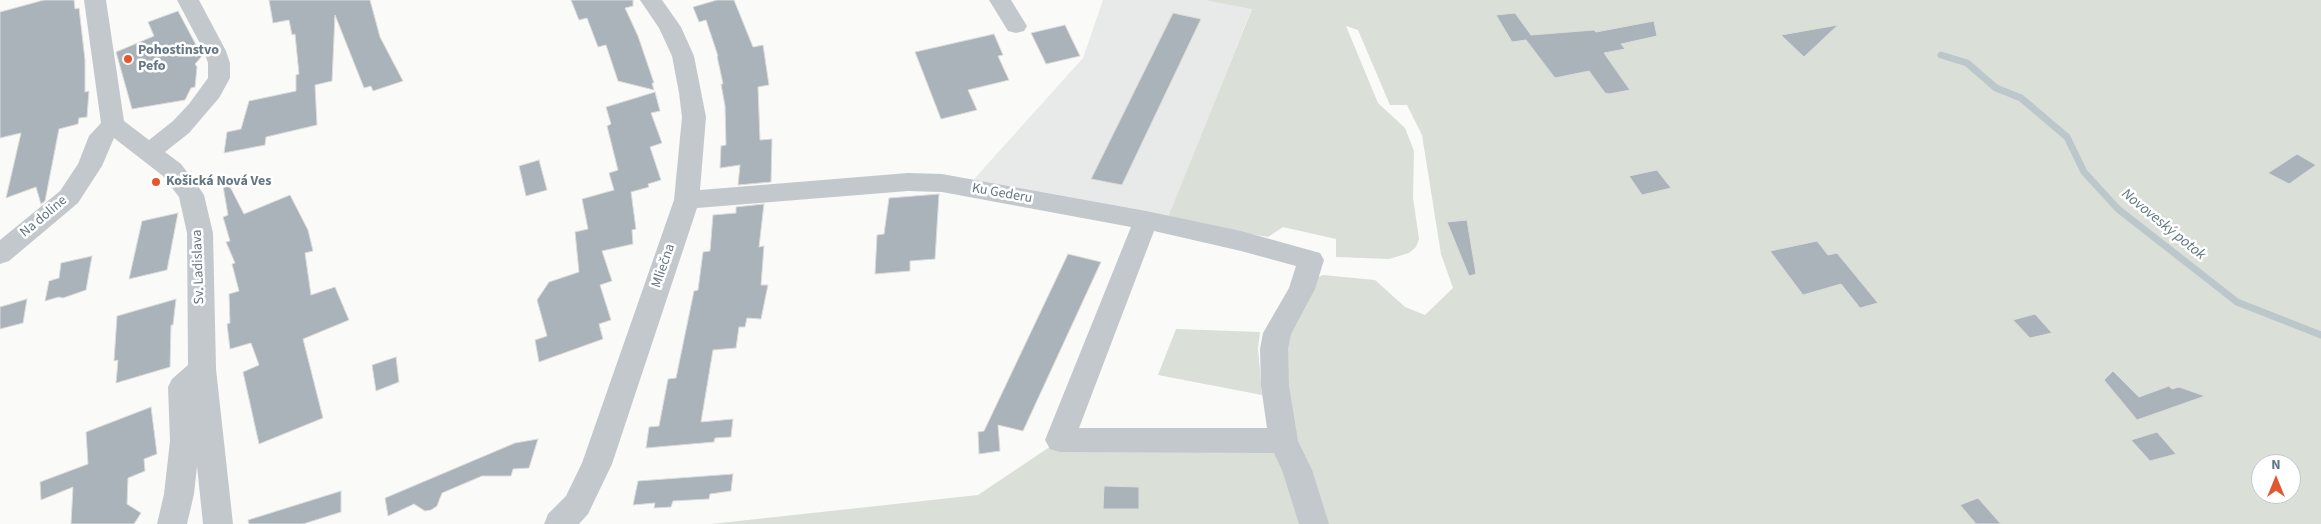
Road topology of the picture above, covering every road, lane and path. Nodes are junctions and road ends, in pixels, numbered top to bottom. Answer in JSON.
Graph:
{"nodes":[{"id":1,"x":95,"y":0,"type":"edge"},
{"id":2,"x":188,"y":0,"type":"edge"},
{"id":3,"x":650,"y":0,"type":"edge"},
{"id":4,"x":1000,"y":0,"type":"edge"},
{"id":5,"x":1016,"y":26,"type":"dead end"},
{"id":6,"x":113,"y":125,"type":"junction"},
{"id":7,"x":150,"y":152,"type":"junction"},
{"id":8,"x":687,"y":200,"type":"junction"},
{"id":9,"x":1146,"y":220,"type":"junction"},
{"id":10,"x":0,"y":254,"type":"edge"},
{"id":11,"x":202,"y":369,"type":"junction"},
{"id":12,"x":1284,"y":441,"type":"junction"},
{"id":13,"x":172,"y":524,"type":"edge"},
{"id":14,"x":218,"y":524,"type":"edge"},
{"id":15,"x":559,"y":524,"type":"edge"},
{"id":16,"x":1314,"y":524,"type":"edge"}],
"edges":[{"from":1,"to":6,"type":"street"},
{"from":2,"to":7,"type":"street"},
{"from":3,"to":8,"type":"street","name":"Mliečna"},
{"from":4,"to":5,"type":"street"},
{"from":6,"to":7,"type":"street","name":"Sv. Ladislava"},
{"from":6,"to":10,"type":"street","name":"Na doline"},
{"from":7,"to":11,"type":"street","name":"Sv. Ladislava"},
{"from":8,"to":9,"type":"street","name":"Ku Gederu"},
{"from":8,"to":15,"type":"street","name":"Mliečna"},
{"from":9,"to":12,"type":"street","name":"Ku Gederu"},
{"from":9,"to":12,"type":"street"},
{"from":11,"to":13,"type":"street"},
{"from":11,"to":14,"type":"street","name":"Sv. Ladislava"},
{"from":12,"to":16,"type":"street"}]}
